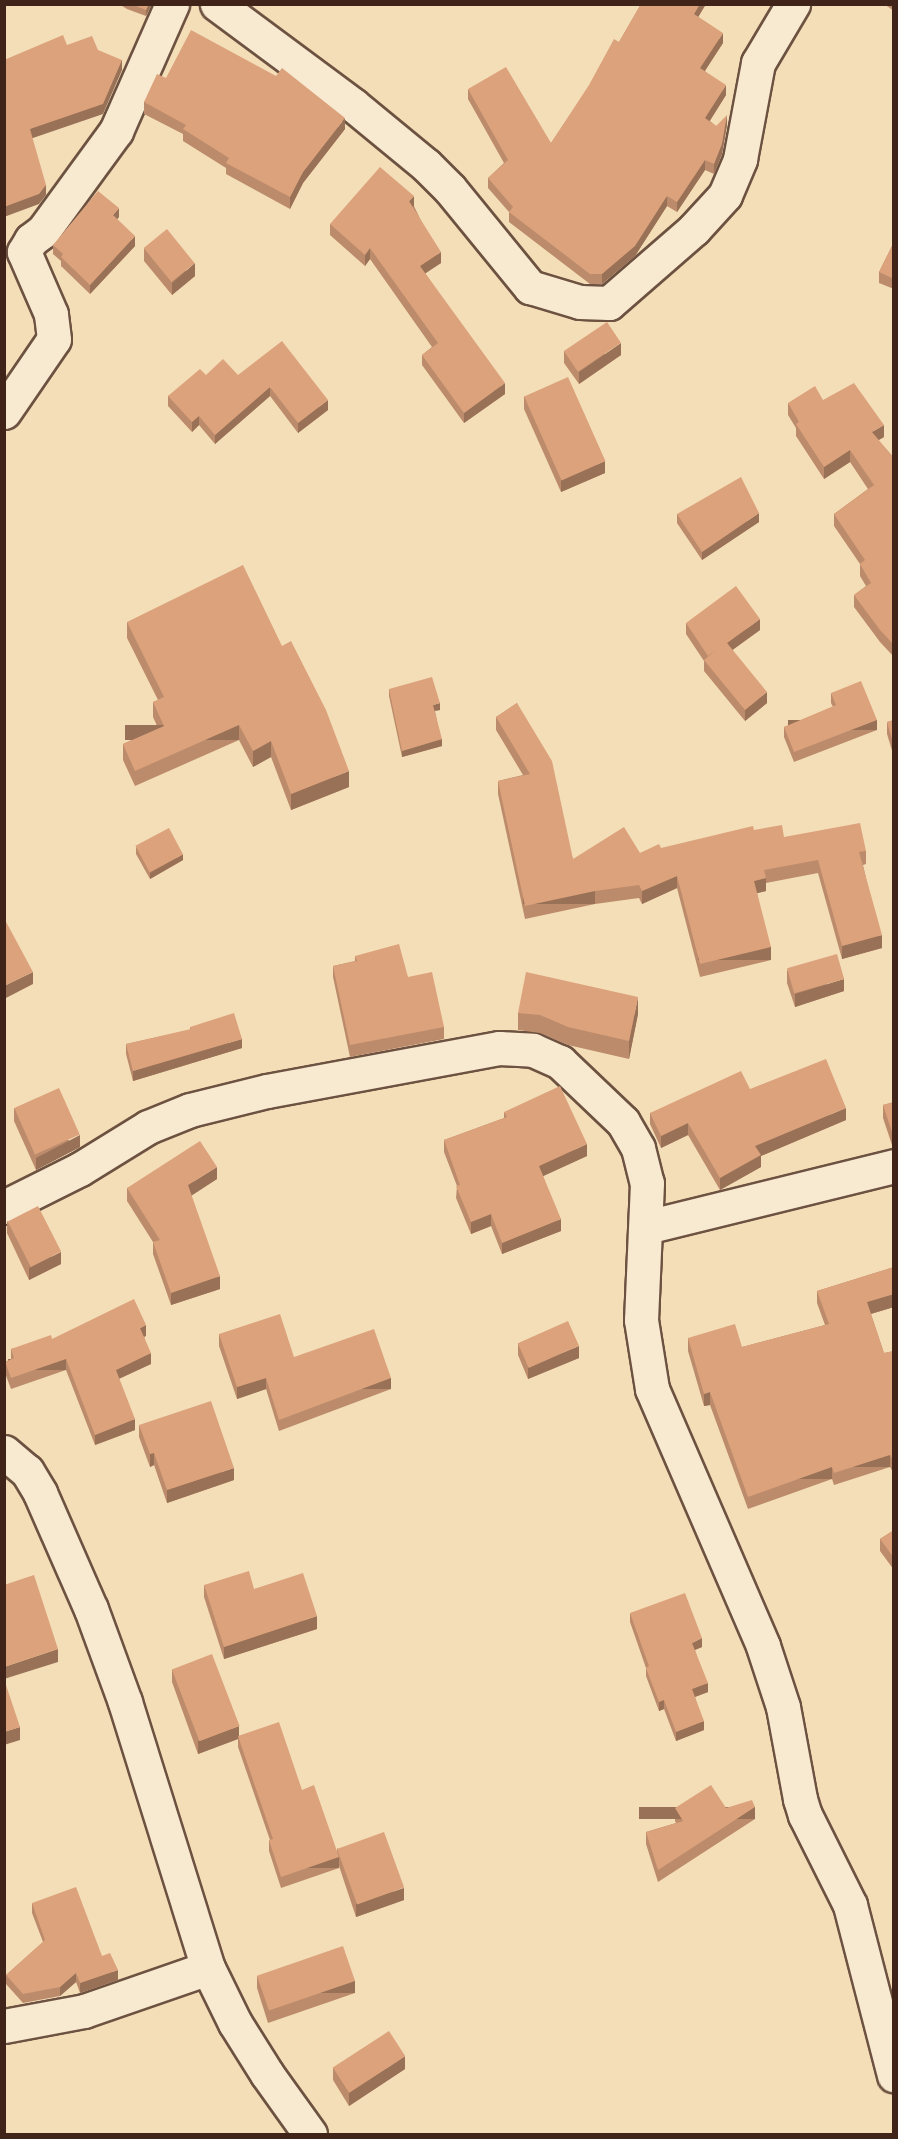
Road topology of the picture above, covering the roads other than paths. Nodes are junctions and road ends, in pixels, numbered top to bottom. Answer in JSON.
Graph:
{"nodes":[{"id":1,"x":172,"y":4,"type":"edge"},
{"id":2,"x":216,"y":4,"type":"edge"},
{"id":3,"x":793,"y":4,"type":"edge"},
{"id":4,"x":4,"y":412,"type":"edge"},
{"id":5,"x":894,"y":1166,"type":"edge"},
{"id":6,"x":4,"y":1207,"type":"edge"},
{"id":7,"x":646,"y":1227,"type":"junction"},
{"id":8,"x":4,"y":1452,"type":"edge"},
{"id":9,"x":208,"y":1968,"type":"junction"},
{"id":10,"x":4,"y":2026,"type":"edge"},
{"id":11,"x":894,"y":2075,"type":"edge"},
{"id":12,"x":310,"y":2134,"type":"edge"}],
"edges":[{"from":1,"to":4,"type":"street"},
{"from":2,"to":3,"type":"street"},
{"from":5,"to":7,"type":"street"},
{"from":6,"to":7,"type":"street"},
{"from":7,"to":11,"type":"street"},
{"from":8,"to":9,"type":"street"},
{"from":9,"to":10,"type":"street"},
{"from":9,"to":12,"type":"street"}]}
